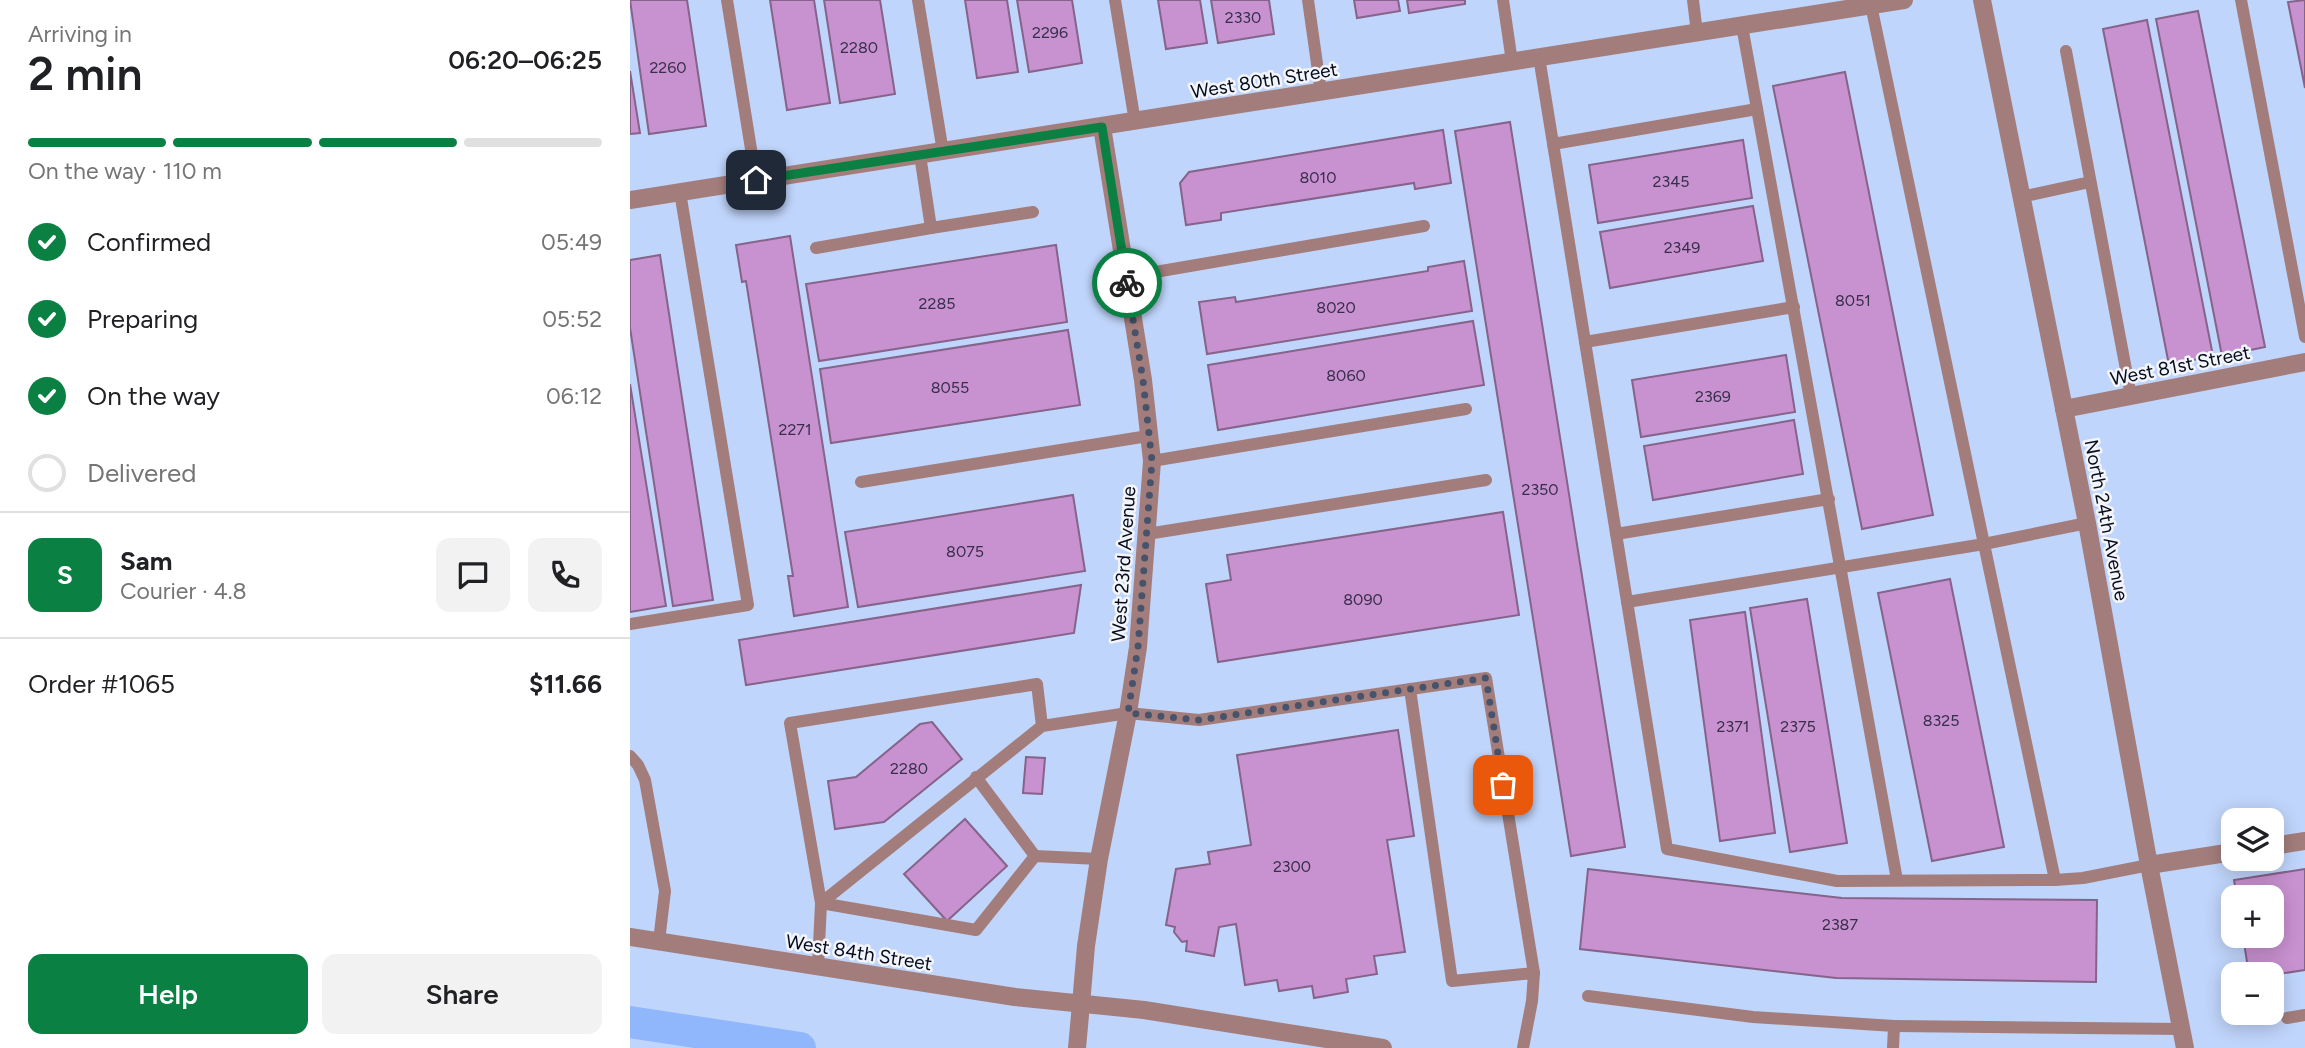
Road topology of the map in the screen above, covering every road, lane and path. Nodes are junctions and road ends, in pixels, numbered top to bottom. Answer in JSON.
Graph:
{"nodes":[{"id":1,"x":727,"y":0,"type":"edge"},
{"id":2,"x":918,"y":0,"type":"edge"},
{"id":3,"x":1115,"y":0,"type":"edge"},
{"id":4,"x":1308,"y":0,"type":"edge"},
{"id":5,"x":1503,"y":0,"type":"edge"},
{"id":6,"x":1693,"y":0,"type":"edge"},
{"id":7,"x":1904,"y":0,"type":"edge"},
{"id":8,"x":1982,"y":0,"type":"edge"},
{"id":9,"x":2241,"y":0,"type":"edge"},
{"id":10,"x":1880,"y":3,"type":"edge"},
{"id":11,"x":1742,"y":26,"type":"junction"},
{"id":12,"x":1697,"y":33,"type":"junction"},
{"id":13,"x":2066,"y":51,"type":"dead end"},
{"id":14,"x":1539,"y":57,"type":"junction"},
{"id":15,"x":1513,"y":61,"type":"junction"},
{"id":16,"x":1321,"y":92,"type":"junction"},
{"id":17,"x":1757,"y":109,"type":"junction"},
{"id":18,"x":1135,"y":122,"type":"junction"},
{"id":19,"x":1102,"y":127,"type":"junction"},
{"id":20,"x":1553,"y":144,"type":"junction"},
{"id":21,"x":943,"y":152,"type":"junction"},
{"id":22,"x":920,"y":155,"type":"junction"},
{"id":23,"x":756,"y":180,"type":"junction"},
{"id":24,"x":2091,"y":182,"type":"junction"},
{"id":25,"x":680,"y":192,"type":"junction"},
{"id":26,"x":2021,"y":197,"type":"junction"},
{"id":27,"x":630,"y":200,"type":"edge"},
{"id":28,"x":1033,"y":212,"type":"dead end"},
{"id":29,"x":1424,"y":226,"type":"dead end"},
{"id":30,"x":931,"y":228,"type":"junction"},
{"id":31,"x":816,"y":248,"type":"dead end"},
{"id":32,"x":1126,"y":277,"type":"junction"},
{"id":33,"x":1794,"y":307,"type":"junction"},
{"id":34,"x":2305,"y":337,"type":"edge"},
{"id":35,"x":1585,"y":342,"type":"junction"},
{"id":36,"x":2305,"y":362,"type":"edge"},
{"id":37,"x":2131,"y":396,"type":"junction"},
{"id":38,"x":1466,"y":408,"type":"dead end"},
{"id":39,"x":2064,"y":409,"type":"junction"},
{"id":40,"x":1148,"y":436,"type":"junction"},
{"id":41,"x":1152,"y":461,"type":"junction"},
{"id":42,"x":1486,"y":480,"type":"dead end"},
{"id":43,"x":862,"y":482,"type":"dead end"},
{"id":44,"x":1829,"y":499,"type":"junction"},
{"id":45,"x":2087,"y":523,"type":"junction"},
{"id":46,"x":1147,"y":534,"type":"junction"},
{"id":47,"x":1616,"y":534,"type":"junction"},
{"id":48,"x":1984,"y":544,"type":"junction"},
{"id":49,"x":1841,"y":567,"type":"junction"},
{"id":50,"x":1627,"y":602,"type":"junction"},
{"id":51,"x":630,"y":624,"type":"edge"},
{"id":52,"x":1410,"y":689,"type":"junction"},
{"id":53,"x":1128,"y":713,"type":"junction"},
{"id":54,"x":1042,"y":726,"type":"junction"},
{"id":55,"x":630,"y":756,"type":"edge"},
{"id":56,"x":976,"y":777,"type":"junction"},
{"id":57,"x":2305,"y":841,"type":"edge"},
{"id":58,"x":2284,"y":844,"type":"edge"},
{"id":59,"x":2221,"y":854,"type":"edge"},
{"id":60,"x":1035,"y":856,"type":"junction"},
{"id":61,"x":1099,"y":859,"type":"junction"},
{"id":62,"x":2148,"y":865,"type":"junction"},
{"id":63,"x":1896,"y":880,"type":"junction"},
{"id":64,"x":2055,"y":880,"type":"junction"},
{"id":65,"x":821,"y":903,"type":"junction"},
{"id":66,"x":630,"y":937,"type":"edge"},
{"id":67,"x":659,"y":942,"type":"junction"},
{"id":68,"x":817,"y":967,"type":"junction"},
{"id":69,"x":1534,"y":973,"type":"junction"},
{"id":70,"x":1588,"y":996,"type":"dead end"},
{"id":71,"x":1081,"y":1004,"type":"junction"},
{"id":72,"x":2305,"y":1015,"type":"edge"},
{"id":73,"x":2287,"y":1018,"type":"dead end"},
{"id":74,"x":1894,"y":1026,"type":"junction"},
{"id":75,"x":2181,"y":1029,"type":"junction"},
{"id":76,"x":1077,"y":1048,"type":"edge"},
{"id":77,"x":1383,"y":1048,"type":"edge"},
{"id":78,"x":1523,"y":1048,"type":"edge"},
{"id":79,"x":1893,"y":1048,"type":"edge"},
{"id":80,"x":2185,"y":1048,"type":"edge"}],
"edges":[{"from":1,"to":23,"type":"lane"},
{"from":2,"to":21,"type":"lane"},
{"from":3,"to":18,"type":"lane"},
{"from":4,"to":16,"type":"lane"},
{"from":5,"to":15,"type":"lane"},
{"from":6,"to":12,"type":"lane"},
{"from":7,"to":10,"type":"street","name":"West 80th Street"},
{"from":8,"to":26,"type":"street","name":"North 24th Avenue"},
{"from":9,"to":34,"type":"lane"},
{"from":10,"to":11,"type":"street","name":"West 80th Street"},
{"from":10,"to":48,"type":"lane"},
{"from":11,"to":12,"type":"street","name":"West 80th Street"},
{"from":11,"to":17,"type":"lane"},
{"from":12,"to":14,"type":"street","name":"West 80th Street"},
{"from":13,"to":24,"type":"lane"},
{"from":14,"to":15,"type":"street","name":"West 80th Street"},
{"from":14,"to":20,"type":"lane"},
{"from":15,"to":16,"type":"street","name":"West 80th Street"},
{"from":16,"to":18,"type":"street","name":"West 80th Street"},
{"from":17,"to":20,"type":"lane"},
{"from":17,"to":33,"type":"lane"},
{"from":18,"to":19,"type":"street","name":"West 80th Street"},
{"from":19,"to":21,"type":"street","name":"West 80th Street"},
{"from":19,"to":32,"type":"street","name":"West 23rd Avenue"},
{"from":20,"to":35,"type":"lane"},
{"from":21,"to":22,"type":"street","name":"West 80th Street"},
{"from":22,"to":23,"type":"street","name":"West 80th Street"},
{"from":22,"to":30,"type":"lane"},
{"from":23,"to":25,"type":"street","name":"West 80th Street"},
{"from":24,"to":26,"type":"lane"},
{"from":24,"to":37,"type":"lane"},
{"from":25,"to":27,"type":"street","name":"West 80th Street"},
{"from":25,"to":51,"type":"lane"},
{"from":26,"to":39,"type":"street","name":"North 24th Avenue"},
{"from":28,"to":30,"type":"lane"},
{"from":29,"to":32,"type":"lane"},
{"from":30,"to":31,"type":"lane"},
{"from":32,"to":40,"type":"street","name":"West 23rd Avenue"},
{"from":33,"to":35,"type":"lane"},
{"from":33,"to":44,"type":"lane"},
{"from":35,"to":47,"type":"lane"},
{"from":36,"to":37,"type":"street","name":"West 81st Street"},
{"from":37,"to":39,"type":"street","name":"West 81st Street"},
{"from":38,"to":41,"type":"lane"},
{"from":39,"to":45,"type":"street","name":"North 24th Avenue"},
{"from":40,"to":41,"type":"street","name":"West 23rd Avenue"},
{"from":40,"to":43,"type":"lane"},
{"from":41,"to":46,"type":"street","name":"West 23rd Avenue"},
{"from":42,"to":46,"type":"lane"},
{"from":44,"to":47,"type":"lane"},
{"from":44,"to":49,"type":"lane"},
{"from":45,"to":48,"type":"lane"},
{"from":45,"to":62,"type":"street","name":"North 24th Avenue"},
{"from":46,"to":53,"type":"street","name":"West 23rd Avenue"},
{"from":47,"to":50,"type":"lane"},
{"from":48,"to":49,"type":"lane"},
{"from":48,"to":64,"type":"lane"},
{"from":49,"to":50,"type":"lane"},
{"from":49,"to":63,"type":"lane"},
{"from":50,"to":63,"type":"lane"},
{"from":52,"to":53,"type":"lane"},
{"from":52,"to":69,"type":"lane"},
{"from":52,"to":69,"type":"lane"},
{"from":53,"to":54,"type":"lane"},
{"from":53,"to":61,"type":"street","name":"West 23rd Avenue"},
{"from":54,"to":56,"type":"lane"},
{"from":54,"to":65,"type":"lane"},
{"from":55,"to":67,"type":"lane"},
{"from":56,"to":60,"type":"lane"},
{"from":56,"to":65,"type":"lane"},
{"from":57,"to":58,"type":"street"},
{"from":59,"to":62,"type":"street"},
{"from":60,"to":61,"type":"lane"},
{"from":60,"to":65,"type":"lane"},
{"from":61,"to":71,"type":"street","name":"West 23rd Avenue"},
{"from":62,"to":64,"type":"lane"},
{"from":62,"to":75,"type":"street","name":"North 24th Avenue"},
{"from":63,"to":64,"type":"lane"},
{"from":65,"to":68,"type":"lane"},
{"from":66,"to":67,"type":"street","name":"West 84th Street"},
{"from":67,"to":68,"type":"street","name":"West 84th Street"},
{"from":68,"to":71,"type":"street","name":"West 84th Street"},
{"from":69,"to":78,"type":"lane"},
{"from":70,"to":74,"type":"lane"},
{"from":71,"to":76,"type":"street"},
{"from":71,"to":77,"type":"street","name":"West 84th Street"},
{"from":72,"to":73,"type":"lane"},
{"from":74,"to":75,"type":"lane"},
{"from":74,"to":79,"type":"lane"},
{"from":75,"to":80,"type":"street","name":"North 24th Avenue"}]}
